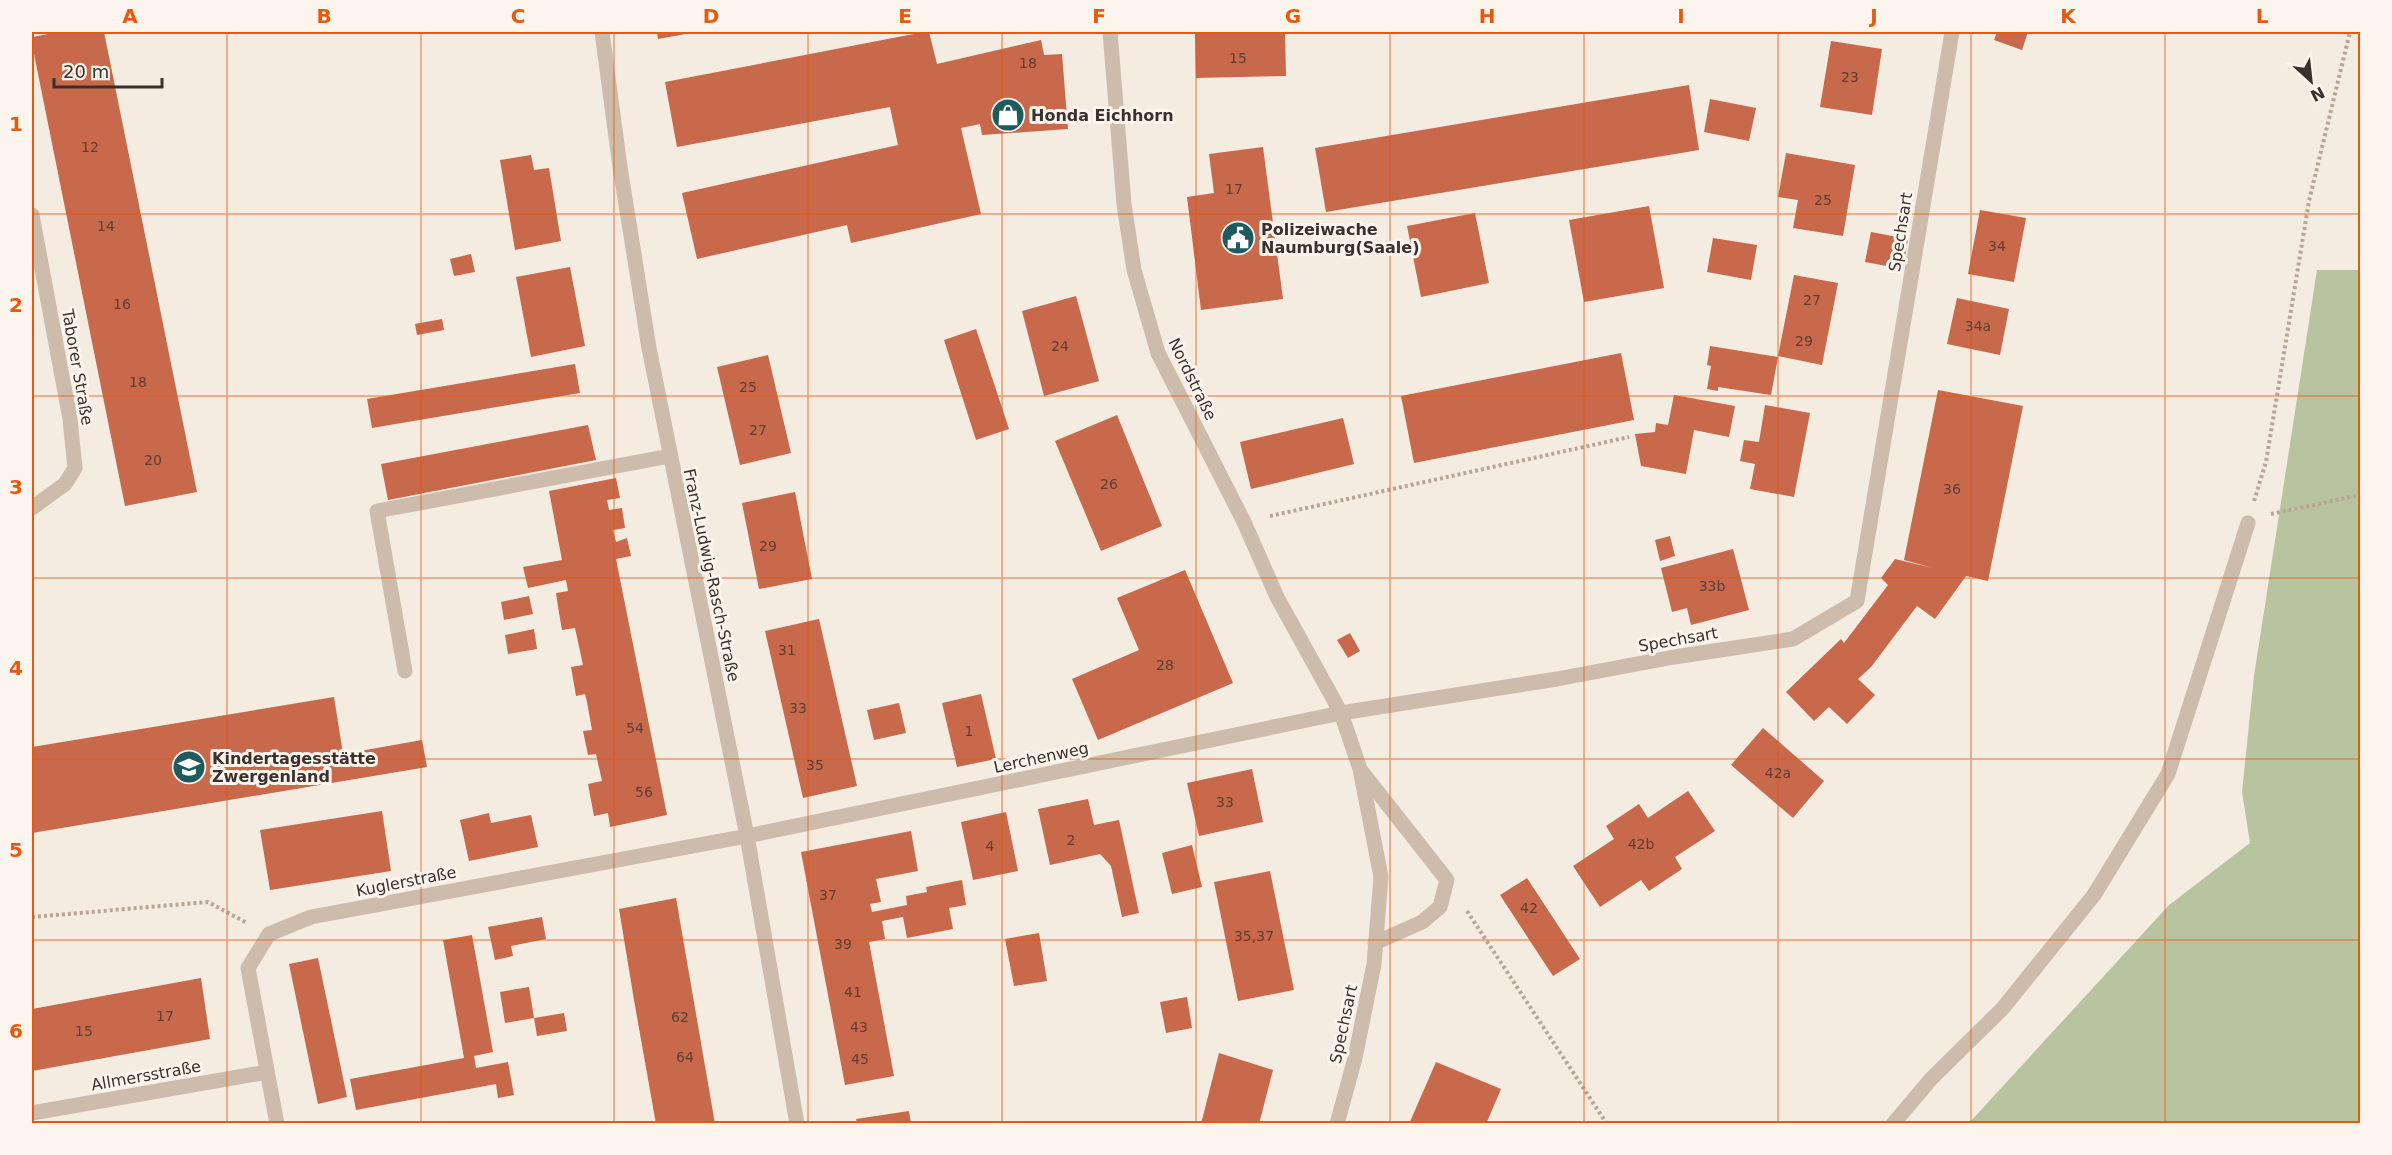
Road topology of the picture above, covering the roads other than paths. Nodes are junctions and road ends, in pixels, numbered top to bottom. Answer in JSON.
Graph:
{"nodes":[{"id":1,"x":602,"y":32,"type":"edge"},
{"id":2,"x":1110,"y":32,"type":"edge"},
{"id":3,"x":1952,"y":32,"type":"edge"},
{"id":4,"x":32,"y":215,"type":"edge"},
{"id":5,"x":670,"y":456,"type":"junction"},
{"id":6,"x":32,"y":508,"type":"edge"},
{"id":7,"x":2248,"y":523,"type":"road end"},
{"id":8,"x":405,"y":670,"type":"dead end"},
{"id":9,"x":1341,"y":713,"type":"junction"},
{"id":10,"x":1360,"y":769,"type":"junction"},
{"id":11,"x":747,"y":836,"type":"junction"},
{"id":12,"x":1376,"y":943,"type":"junction"},
{"id":13,"x":267,"y":1072,"type":"junction"},
{"id":14,"x":32,"y":1113,"type":"edge"},
{"id":15,"x":278,"y":1124,"type":"edge"},
{"id":16,"x":796,"y":1124,"type":"edge"},
{"id":17,"x":1337,"y":1124,"type":"edge"},
{"id":18,"x":1893,"y":1124,"type":"edge"}],
"edges":[{"from":1,"to":5,"type":"street","name":"Franz-Ludwig-Rasch-Straße"},
{"from":2,"to":9,"type":"street","name":"Nordstraße"},
{"from":3,"to":9,"type":"street","name":"Spechsart"},
{"from":4,"to":6,"type":"street","name":"Taborer Straße"},
{"from":5,"to":8,"type":"street"},
{"from":5,"to":11,"type":"street","name":"Franz-Ludwig-Rasch-Straße"},
{"from":7,"to":18,"type":"street"},
{"from":9,"to":10,"type":"street","name":"Spechsart"},
{"from":9,"to":11,"type":"street","name":"Lerchenweg"},
{"from":10,"to":12,"type":"street","name":"Spechsart"},
{"from":10,"to":12,"type":"street"},
{"from":11,"to":13,"type":"street","name":"Kuglerstraße"},
{"from":11,"to":16,"type":"street","name":"Franz-Ludwig-Rasch-Straße"},
{"from":12,"to":17,"type":"street","name":"Spechsart"},
{"from":13,"to":14,"type":"street","name":"Allmersstraße"},
{"from":13,"to":15,"type":"street"}]}
